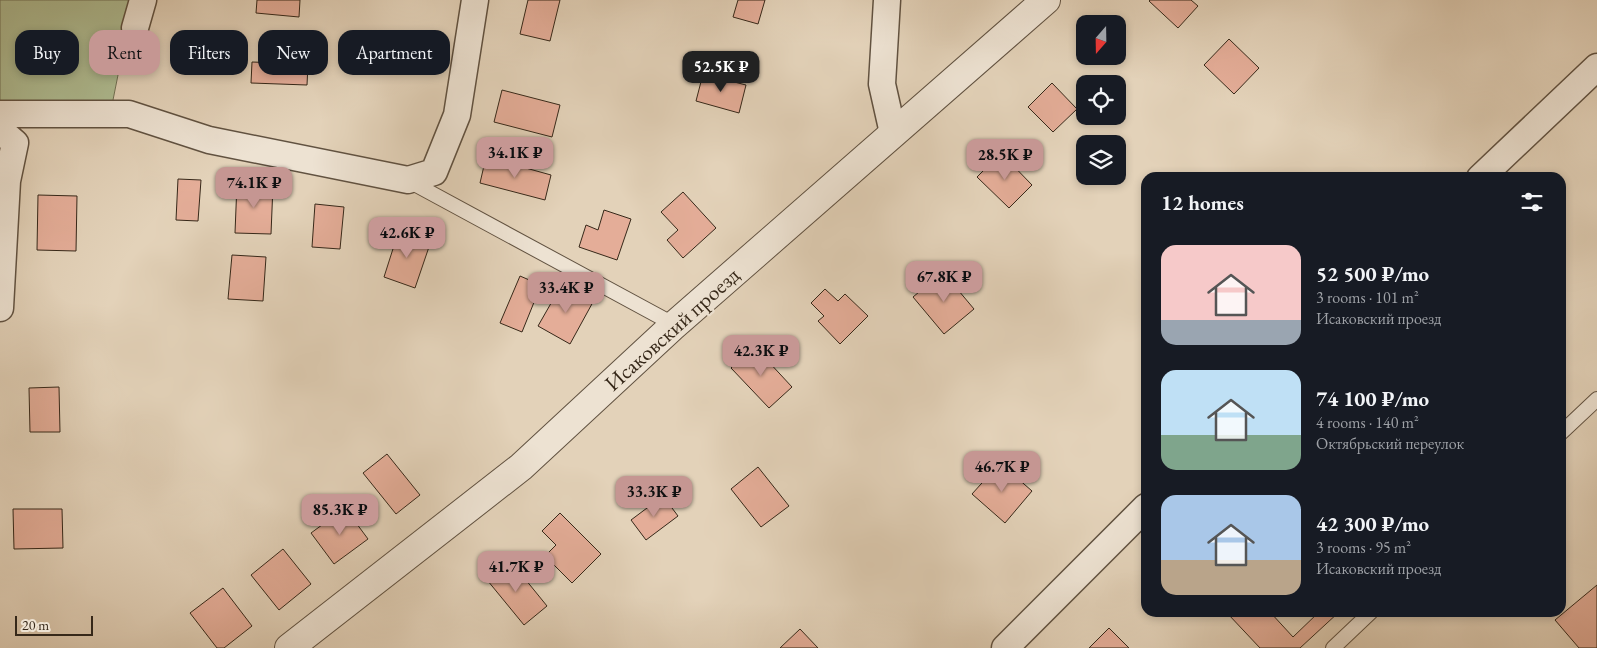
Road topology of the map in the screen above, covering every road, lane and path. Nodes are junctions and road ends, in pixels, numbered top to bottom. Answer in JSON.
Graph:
{"nodes":[{"id":1,"x":143,"y":0,"type":"edge"},
{"id":2,"x":475,"y":0,"type":"edge"},
{"id":3,"x":888,"y":0,"type":"edge"},
{"id":4,"x":1046,"y":0,"type":"edge"},
{"id":5,"x":135,"y":28,"type":"dead end"},
{"id":6,"x":1597,"y":67,"type":"edge"},
{"id":7,"x":0,"y":114,"type":"edge"},
{"id":8,"x":893,"y":133,"type":"junction"},
{"id":9,"x":8,"y":136,"type":"edge"},
{"id":10,"x":1486,"y":172,"type":"edge"},
{"id":11,"x":408,"y":180,"type":"junction"},
{"id":12,"x":0,"y":308,"type":"edge"},
{"id":13,"x":675,"y":324,"type":"junction"},
{"id":14,"x":1597,"y":399,"type":"edge"},
{"id":15,"x":1566,"y":428,"type":"edge"},
{"id":16,"x":1141,"y":513,"type":"edge"},
{"id":17,"x":1367,"y":617,"type":"edge"},
{"id":18,"x":289,"y":648,"type":"edge"},
{"id":19,"x":1005,"y":648,"type":"edge"},
{"id":20,"x":1333,"y":648,"type":"edge"}],
"edges":[{"from":1,"to":5,"type":"street"},
{"from":2,"to":11,"type":"street"},
{"from":3,"to":8,"type":"street"},
{"from":4,"to":8,"type":"street","name":"Исаковский проезд"},
{"from":6,"to":10,"type":"street"},
{"from":7,"to":11,"type":"street"},
{"from":8,"to":13,"type":"street","name":"Исаковский проезд"},
{"from":9,"to":12,"type":"street"},
{"from":11,"to":13,"type":"lane"},
{"from":13,"to":18,"type":"street","name":"Исаковский проезд"},
{"from":14,"to":15,"type":"lane"},
{"from":16,"to":19,"type":"street"},
{"from":17,"to":20,"type":"lane"}]}
